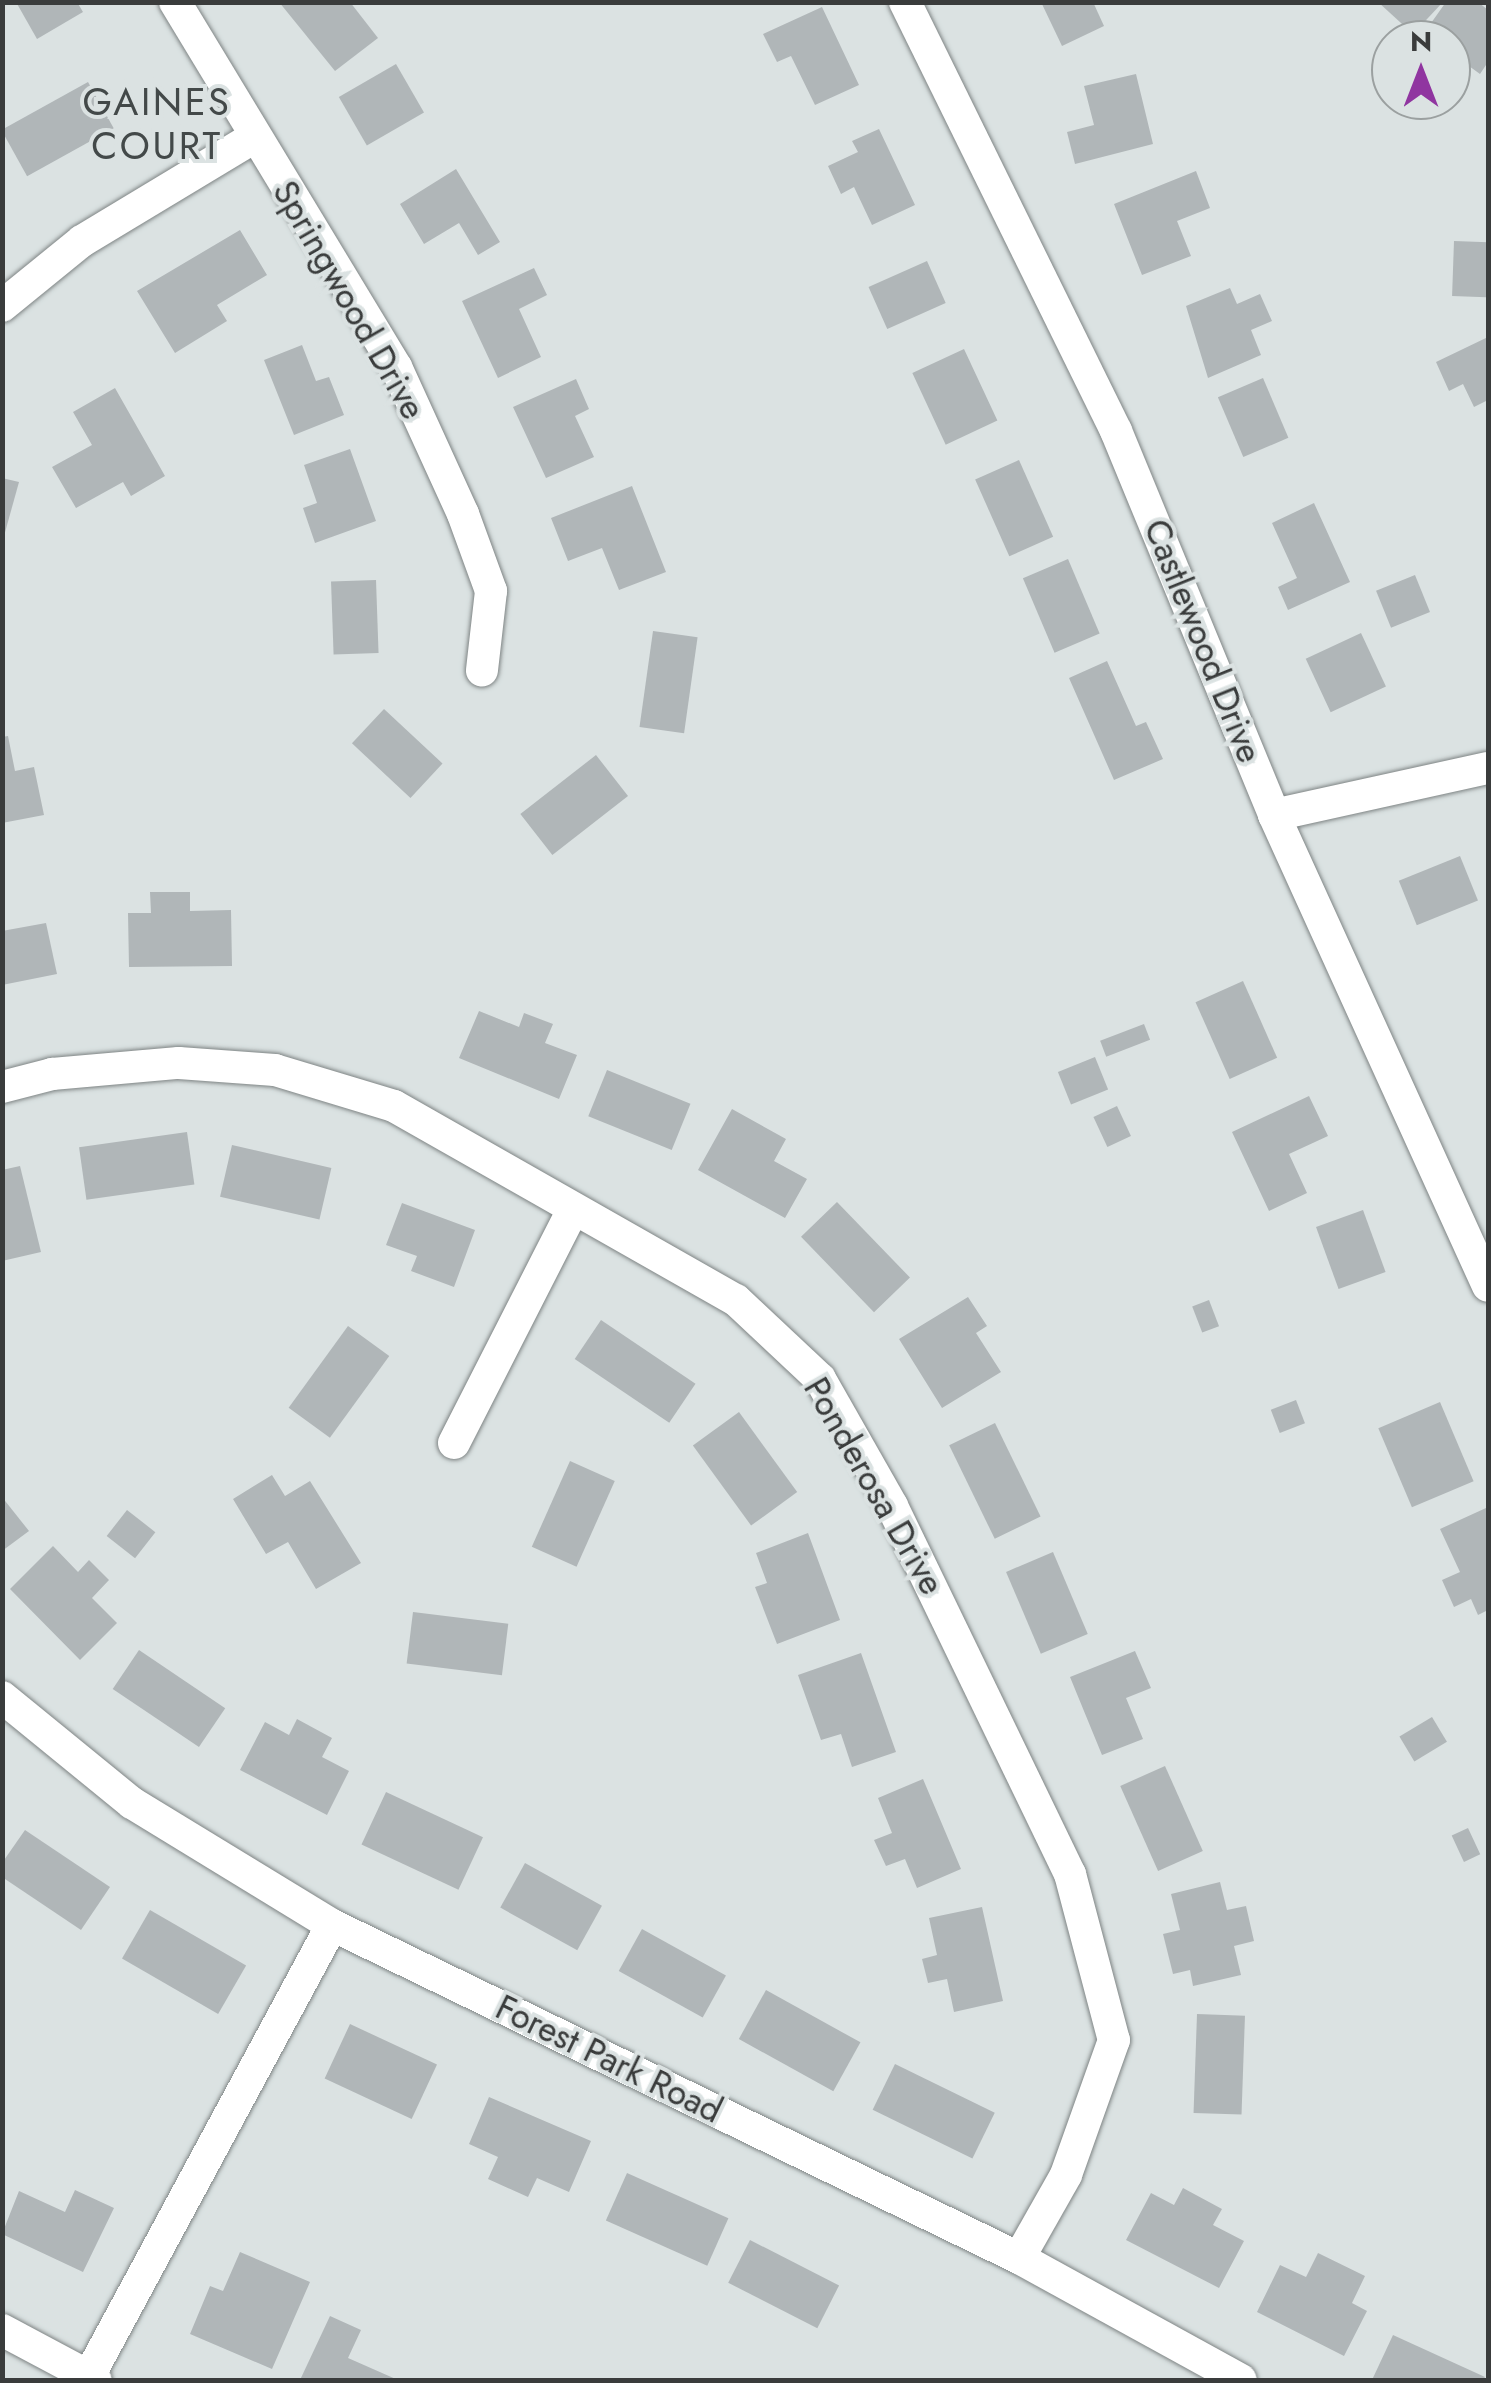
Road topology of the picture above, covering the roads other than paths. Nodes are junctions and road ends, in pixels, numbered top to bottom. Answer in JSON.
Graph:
{"nodes":[{"id":1,"x":175,"y":2,"type":"edge"},
{"id":2,"x":904,"y":2,"type":"edge"},
{"id":3,"x":252,"y":138,"type":"junction"},
{"id":4,"x":2,"y":306,"type":"edge"},
{"id":5,"x":482,"y":670,"type":"dead end"},
{"id":6,"x":1488,"y":768,"type":"edge"},
{"id":7,"x":1274,"y":815,"type":"junction"},
{"id":8,"x":2,"y":1087,"type":"edge"},
{"id":9,"x":573,"y":1209,"type":"junction"},
{"id":10,"x":1488,"y":1286,"type":"edge"},
{"id":11,"x":454,"y":1443,"type":"dead end"},
{"id":12,"x":2,"y":1698,"type":"edge"},
{"id":13,"x":332,"y":1925,"type":"junction"},
{"id":14,"x":1019,"y":2258,"type":"junction"},
{"id":15,"x":2,"y":2330,"type":"edge"},
{"id":16,"x":92,"y":2378,"type":"edge"},
{"id":17,"x":1241,"y":2380,"type":"edge"}],
"edges":[{"from":1,"to":3,"type":"street","name":"Springwood Drive"},
{"from":2,"to":7,"type":"street","name":"Castlewood Drive"},
{"from":3,"to":4,"type":"street"},
{"from":3,"to":5,"type":"street","name":"Springwood Drive"},
{"from":6,"to":7,"type":"street"},
{"from":7,"to":10,"type":"street","name":"Castlewood Drive"},
{"from":8,"to":9,"type":"street","name":"Ponderosa Drive"},
{"from":9,"to":11,"type":"street"},
{"from":9,"to":14,"type":"street","name":"Ponderosa Drive"},
{"from":12,"to":13,"type":"street","name":"Forest Park Road"},
{"from":13,"to":14,"type":"street","name":"Forest Park Road"},
{"from":13,"to":16,"type":"street"},
{"from":14,"to":17,"type":"street","name":"Forest Park Road"},
{"from":15,"to":16,"type":"street"}]}
